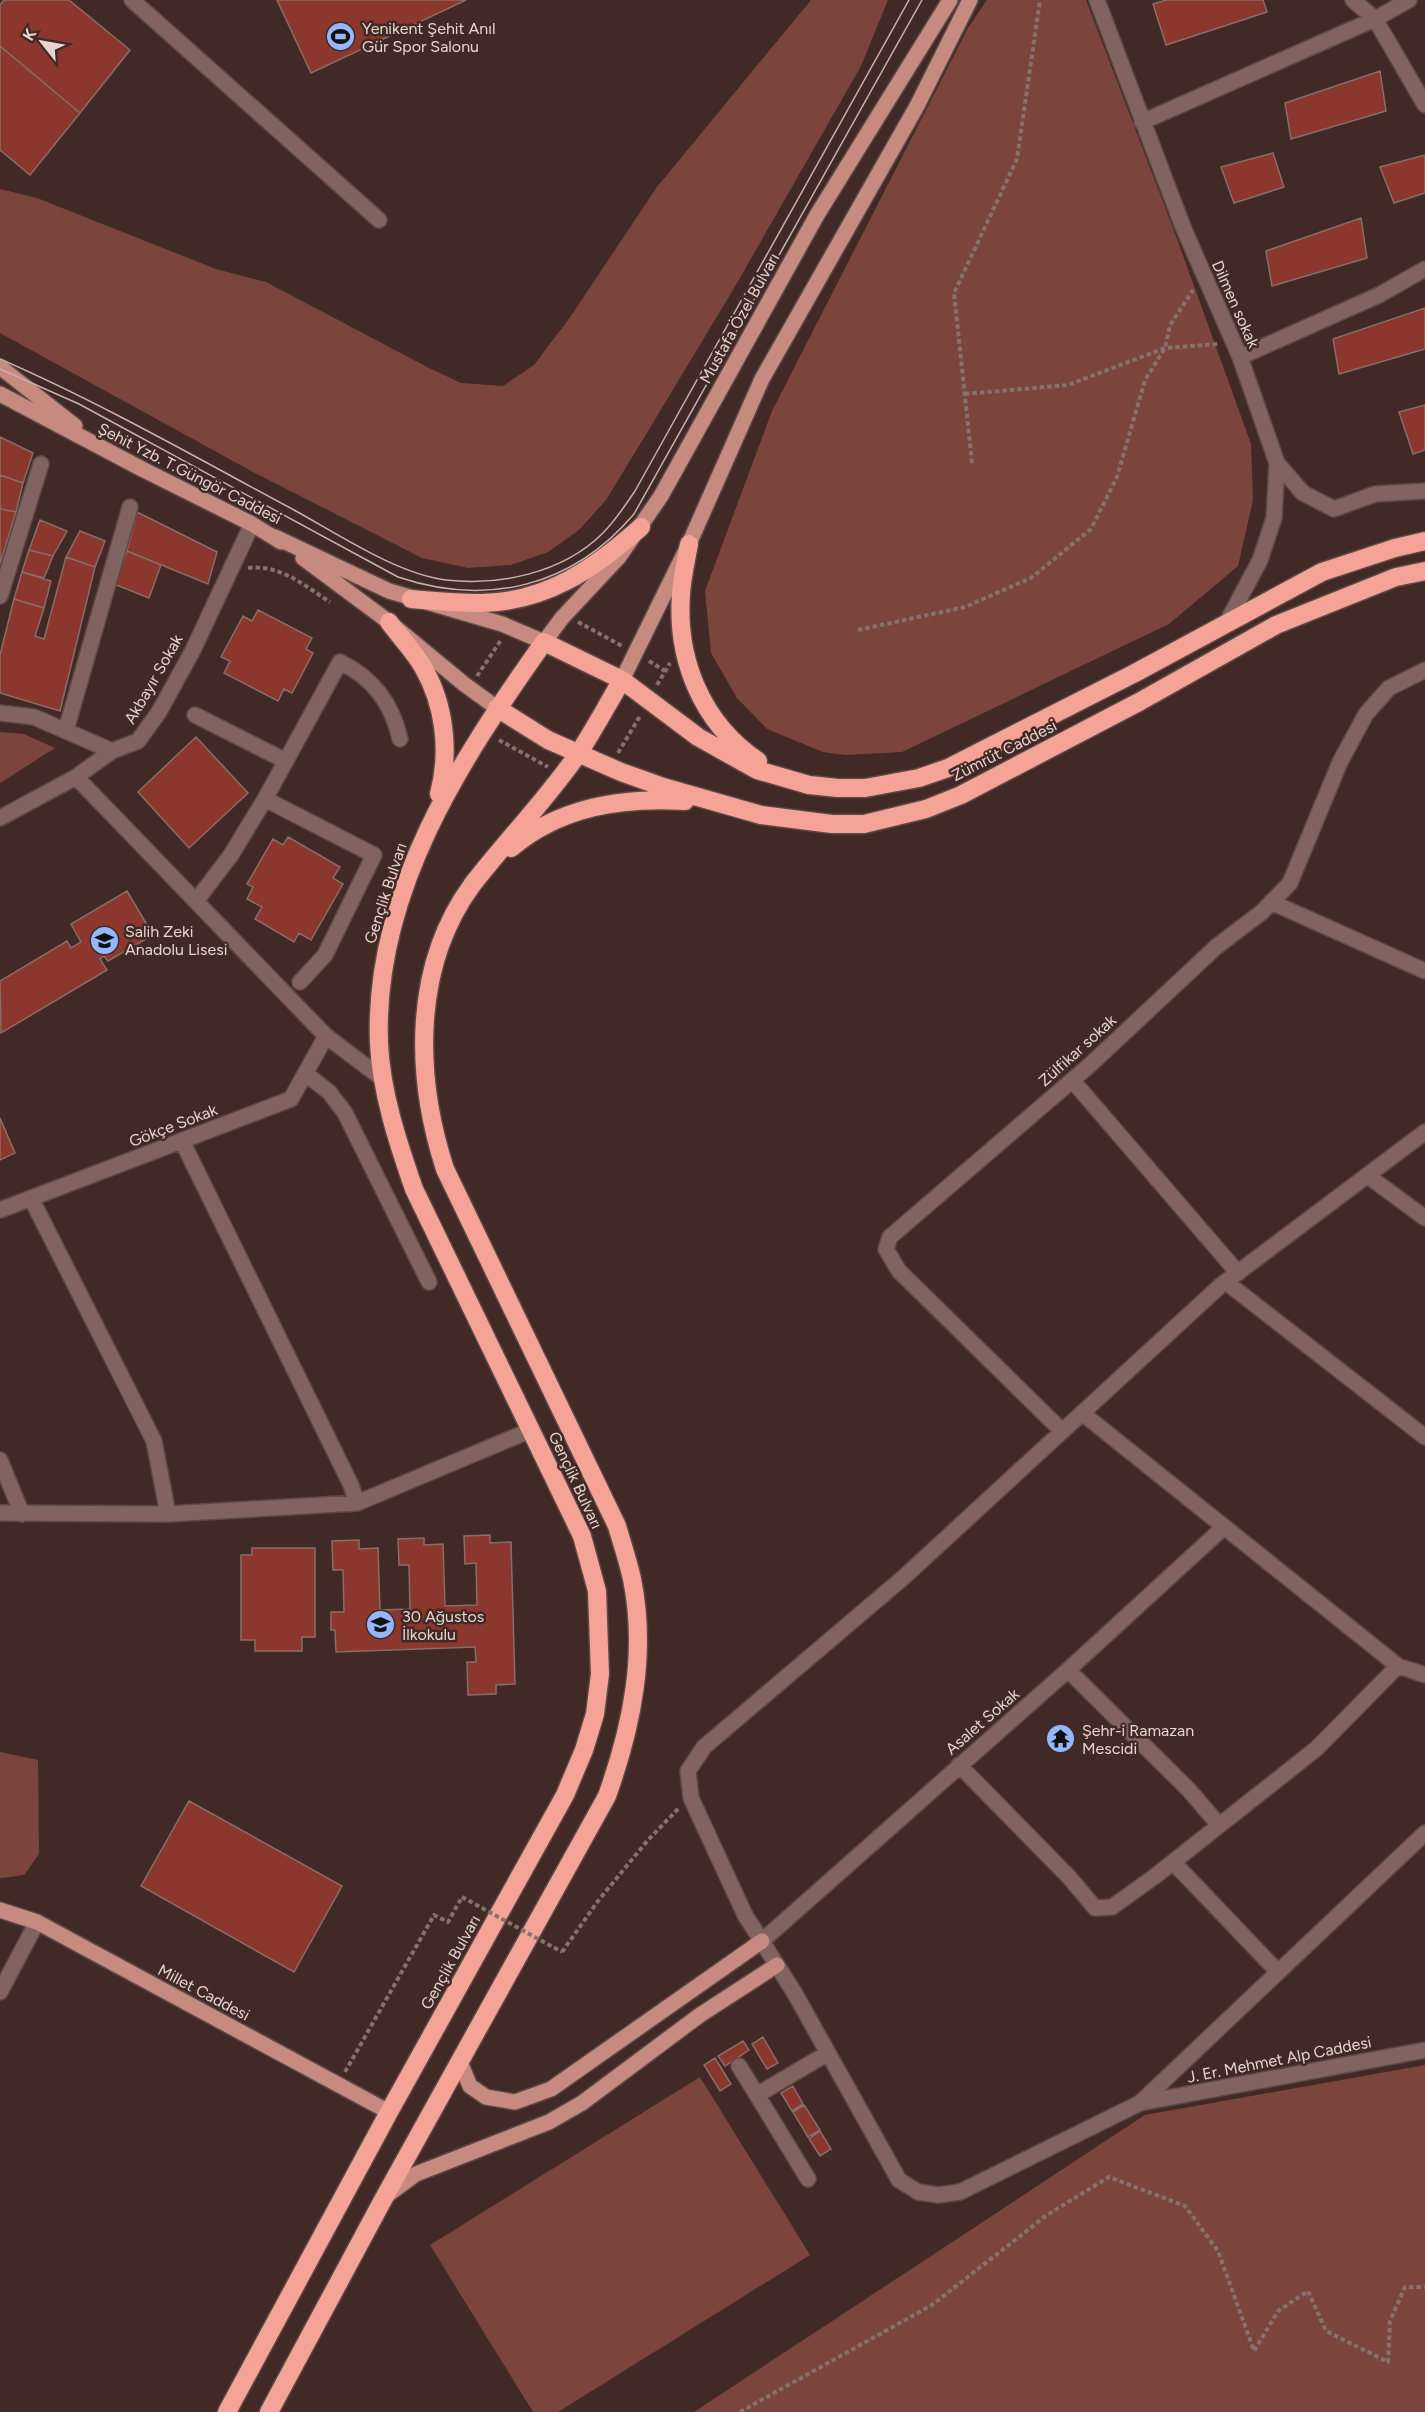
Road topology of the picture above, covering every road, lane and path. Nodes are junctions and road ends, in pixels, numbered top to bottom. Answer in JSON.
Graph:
{"nodes":[{"id":1,"x":132,"y":0,"type":"edge"},
{"id":2,"x":950,"y":0,"type":"edge"},
{"id":3,"x":970,"y":0,"type":"edge"},
{"id":4,"x":1041,"y":0,"type":"edge"},
{"id":5,"x":1097,"y":0,"type":"edge"},
{"id":6,"x":1353,"y":0,"type":"edge"},
{"id":7,"x":1409,"y":0,"type":"edge"},
{"id":8,"x":1375,"y":19,"type":"junction"},
{"id":9,"x":1425,"y":105,"type":"edge"},
{"id":10,"x":1142,"y":122,"type":"junction"},
{"id":11,"x":379,"y":220,"type":"dead end"},
{"id":12,"x":1425,"y":269,"type":"edge"},
{"id":13,"x":1203,"y":273,"type":"junction"},
{"id":14,"x":1234,"y":342,"type":"junction"},
{"id":15,"x":1165,"y":348,"type":"junction"},
{"id":16,"x":1240,"y":357,"type":"junction"},
{"id":17,"x":0,"y":367,"type":"edge"},
{"id":18,"x":0,"y":394,"type":"edge"},
{"id":19,"x":965,"y":394,"type":"junction"},
{"id":20,"x":108,"y":452,"type":"junction"},
{"id":21,"x":972,"y":463,"type":"dead end"},
{"id":22,"x":1276,"y":463,"type":"junction"},
{"id":23,"x":41,"y":464,"type":"dead end"},
{"id":24,"x":1425,"y":491,"type":"edge"},
{"id":25,"x":130,"y":507,"type":"dead end"},
{"id":26,"x":252,"y":524,"type":"junction"},
{"id":27,"x":641,"y":527,"type":"junction"},
{"id":28,"x":275,"y":537,"type":"junction"},
{"id":29,"x":1425,"y":541,"type":"edge"},
{"id":30,"x":689,"y":544,"type":"junction"},
{"id":31,"x":234,"y":564,"type":"junction"},
{"id":32,"x":1425,"y":571,"type":"edge"},
{"id":33,"x":0,"y":596,"type":"edge"},
{"id":34,"x":411,"y":599,"type":"junction"},
{"id":35,"x":337,"y":606,"type":"dead end"},
{"id":36,"x":575,"y":620,"type":"dead end"},
{"id":37,"x":389,"y":622,"type":"junction"},
{"id":38,"x":1226,"y":624,"type":"junction"},
{"id":39,"x":858,"y":630,"type":"dead end"},
{"id":40,"x":501,"y":639,"type":"dead end"},
{"id":41,"x":544,"y":642,"type":"junction"},
{"id":42,"x":626,"y":648,"type":"dead end"},
{"id":43,"x":673,"y":657,"type":"dead end"},
{"id":44,"x":646,"y":660,"type":"dead end"},
{"id":45,"x":1425,"y":670,"type":"edge"},
{"id":46,"x":665,"y":671,"type":"junction"},
{"id":47,"x":477,"y":677,"type":"dead end"},
{"id":48,"x":622,"y":680,"type":"junction"},
{"id":49,"x":655,"y":688,"type":"dead end"},
{"id":50,"x":497,"y":708,"type":"junction"},
{"id":51,"x":643,"y":710,"type":"dead end"},
{"id":52,"x":0,"y":713,"type":"edge"},
{"id":53,"x":195,"y":715,"type":"dead end"},
{"id":54,"x":66,"y":730,"type":"junction"},
{"id":55,"x":399,"y":739,"type":"dead end"},
{"id":56,"x":497,"y":739,"type":"dead end"},
{"id":57,"x":112,"y":751,"type":"junction"},
{"id":58,"x":578,"y":754,"type":"junction"},
{"id":59,"x":615,"y":757,"type":"dead end"},
{"id":60,"x":286,"y":761,"type":"junction"},
{"id":61,"x":552,"y":768,"type":"dead end"},
{"id":62,"x":76,"y":777,"type":"junction"},
{"id":63,"x":809,"y":785,"type":"junction"},
{"id":64,"x":265,"y":799,"type":"junction"},
{"id":65,"x":715,"y":803,"type":"junction"},
{"id":66,"x":0,"y":819,"type":"edge"},
{"id":67,"x":432,"y":819,"type":"junction"},
{"id":68,"x":471,"y":887,"type":"junction"},
{"id":69,"x":196,"y":901,"type":"junction"},
{"id":70,"x":1271,"y":902,"type":"junction"},
{"id":71,"x":1425,"y":971,"type":"edge"},
{"id":72,"x":300,"y":982,"type":"dead end"},
{"id":73,"x":326,"y":1036,"type":"junction"},
{"id":74,"x":306,"y":1074,"type":"junction"},
{"id":75,"x":383,"y":1078,"type":"junction"},
{"id":76,"x":1072,"y":1080,"type":"junction"},
{"id":77,"x":1425,"y":1132,"type":"edge"},
{"id":78,"x":182,"y":1142,"type":"junction"},
{"id":79,"x":1368,"y":1176,"type":"junction"},
{"id":80,"x":31,"y":1198,"type":"junction"},
{"id":81,"x":0,"y":1210,"type":"edge"},
{"id":82,"x":1425,"y":1218,"type":"edge"},
{"id":83,"x":1232,"y":1277,"type":"junction"},
{"id":84,"x":429,"y":1282,"type":"dead end"},
{"id":85,"x":1082,"y":1413,"type":"junction"},
{"id":86,"x":531,"y":1430,"type":"junction"},
{"id":87,"x":1062,"y":1431,"type":"junction"},
{"id":88,"x":1425,"y":1437,"type":"edge"},
{"id":89,"x":0,"y":1460,"type":"edge"},
{"id":90,"x":357,"y":1503,"type":"junction"},
{"id":91,"x":0,"y":1513,"type":"edge"},
{"id":92,"x":22,"y":1514,"type":"junction"},
{"id":93,"x":168,"y":1514,"type":"junction"},
{"id":94,"x":1224,"y":1527,"type":"junction"},
{"id":95,"x":1398,"y":1666,"type":"junction"},
{"id":96,"x":1068,"y":1670,"type":"junction"},
{"id":97,"x":1425,"y":1675,"type":"edge"},
{"id":98,"x":959,"y":1766,"type":"junction"},
{"id":99,"x":691,"y":1798,"type":"junction"},
{"id":100,"x":1220,"y":1825,"type":"junction"},
{"id":101,"x":1425,"y":1833,"type":"edge"},
{"id":102,"x":1173,"y":1862,"type":"junction"},
{"id":103,"x":0,"y":1910,"type":"edge"},
{"id":104,"x":37,"y":1922,"type":"junction"},
{"id":105,"x":762,"y":1941,"type":"junction"},
{"id":106,"x":777,"y":1965,"type":"junction"},
{"id":107,"x":1278,"y":1972,"type":"junction"},
{"id":108,"x":0,"y":1992,"type":"edge"},
{"id":109,"x":1425,"y":2050,"type":"edge"},
{"id":110,"x":828,"y":2053,"type":"junction"},
{"id":111,"x":460,"y":2062,"type":"junction"},
{"id":112,"x":739,"y":2066,"type":"dead end"},
{"id":113,"x":338,"y":2085,"type":"junction"},
{"id":114,"x":757,"y":2095,"type":"junction"},
{"id":115,"x":1140,"y":2103,"type":"junction"},
{"id":116,"x":389,"y":2112,"type":"junction"},
{"id":117,"x":808,"y":2179,"type":"dead end"},
{"id":118,"x":384,"y":2198,"type":"junction"},
{"id":119,"x":1425,"y":2287,"type":"edge"},
{"id":120,"x":227,"y":2412,"type":"edge"},
{"id":121,"x":269,"y":2412,"type":"edge"},
{"id":122,"x":740,"y":2412,"type":"edge"}],
"edges":[{"from":1,"to":11,"type":"street"},
{"from":2,"to":27,"type":"main road","name":"Mustafa Özel Bulvarı"},
{"from":3,"to":30,"type":"main road"},
{"from":4,"to":19,"type":"path"},
{"from":5,"to":10,"type":"street","name":"Dilmen sokak"},
{"from":6,"to":8,"type":"street"},
{"from":7,"to":8,"type":"street"},
{"from":8,"to":9,"type":"street"},
{"from":8,"to":10,"type":"street"},
{"from":10,"to":13,"type":"street","name":"Dilmen sokak"},
{"from":12,"to":16,"type":"street"},
{"from":13,"to":14,"type":"street","name":"Dilmen sokak"},
{"from":13,"to":15,"type":"path"},
{"from":14,"to":15,"type":"path"},
{"from":14,"to":16,"type":"street","name":"Dilmen sokak"},
{"from":15,"to":19,"type":"path"},
{"from":15,"to":39,"type":"path"},
{"from":16,"to":22,"type":"street","name":"Dilmen sokak"},
{"from":17,"to":20,"type":"main road"},
{"from":18,"to":20,"type":"main road","name":"Şehit Yzb. T.Güngör Caddesi"},
{"from":19,"to":21,"type":"path"},
{"from":20,"to":26,"type":"main road","name":"Şehit Yzb. T.Güngör Caddesi"},
{"from":22,"to":24,"type":"street"},
{"from":22,"to":38,"type":"street","name":"Dilmen sokak"},
{"from":23,"to":33,"type":"street"},
{"from":25,"to":54,"type":"street"},
{"from":26,"to":28,"type":"main road","name":"Şehit Yzb. T.Güngör Caddesi"},
{"from":26,"to":31,"type":"street","name":"Akbayır Sokak"},
{"from":27,"to":34,"type":"highway"},
{"from":27,"to":41,"type":"main road","name":"Mustafa Özel Bulvarı"},
{"from":28,"to":34,"type":"main road"},
{"from":28,"to":37,"type":"main road","name":"Şehit Yzb. T.Güngör Caddesi"},
{"from":29,"to":38,"type":"highway"},
{"from":30,"to":48,"type":"main road"},
{"from":30,"to":63,"type":"highway"},
{"from":31,"to":35,"type":"path"},
{"from":31,"to":57,"type":"street","name":"Akbayır Sokak"},
{"from":32,"to":65,"type":"highway","name":"Zümrüt Caddesi"},
{"from":34,"to":41,"type":"main road"},
{"from":36,"to":42,"type":"path"},
{"from":37,"to":50,"type":"main road","name":"Şehit Yzb. T.Güngör Caddesi"},
{"from":37,"to":67,"type":"highway"},
{"from":38,"to":63,"type":"highway"},
{"from":40,"to":47,"type":"path"},
{"from":41,"to":48,"type":"highway"},
{"from":41,"to":50,"type":"highway","name":"Gençlik Bulvarı"},
{"from":43,"to":46,"type":"path"},
{"from":44,"to":46,"type":"path"},
{"from":45,"to":70,"type":"street","name":"Zülfikar sokak"},
{"from":46,"to":49,"type":"path"},
{"from":48,"to":58,"type":"highway","name":"Gençlik Bulvarı"},
{"from":48,"to":63,"type":"highway"},
{"from":50,"to":58,"type":"highway","name":"Zümrüt Caddesi"},
{"from":50,"to":67,"type":"highway","name":"Gençlik Bulvarı"},
{"from":51,"to":59,"type":"path"},
{"from":52,"to":54,"type":"street"},
{"from":53,"to":60,"type":"street"},
{"from":54,"to":57,"type":"street"},
{"from":55,"to":60,"type":"street"},
{"from":56,"to":61,"type":"path"},
{"from":57,"to":62,"type":"street","name":"Akbayır Sokak"},
{"from":58,"to":65,"type":"highway","name":"Zümrüt Caddesi"},
{"from":58,"to":68,"type":"highway","name":"Gençlik Bulvarı"},
{"from":60,"to":64,"type":"street"},
{"from":62,"to":66,"type":"street","name":"Akbayır Sokak"},
{"from":62,"to":69,"type":"street"},
{"from":64,"to":69,"type":"street"},
{"from":64,"to":72,"type":"street"},
{"from":65,"to":68,"type":"highway"},
{"from":67,"to":75,"type":"highway","name":"Gençlik Bulvarı"},
{"from":68,"to":111,"type":"highway","name":"Gençlik Bulvarı"},
{"from":69,"to":73,"type":"street"},
{"from":70,"to":71,"type":"street"},
{"from":70,"to":76,"type":"street","name":"Zülfikar sokak"},
{"from":73,"to":74,"type":"street","name":"Gökçe Sokak"},
{"from":73,"to":75,"type":"street"},
{"from":74,"to":78,"type":"street","name":"Gökçe Sokak"},
{"from":74,"to":84,"type":"street"},
{"from":75,"to":86,"type":"highway","name":"Gençlik Bulvarı"},
{"from":76,"to":83,"type":"street"},
{"from":76,"to":87,"type":"street","name":"Zülfikar sokak"},
{"from":77,"to":79,"type":"street"},
{"from":78,"to":80,"type":"street","name":"Gökçe Sokak"},
{"from":78,"to":90,"type":"street"},
{"from":79,"to":82,"type":"street"},
{"from":79,"to":83,"type":"street"},
{"from":80,"to":81,"type":"street","name":"Gökçe Sokak"},
{"from":80,"to":93,"type":"street"},
{"from":83,"to":85,"type":"street"},
{"from":83,"to":88,"type":"street"},
{"from":85,"to":87,"type":"street"},
{"from":85,"to":94,"type":"street"},
{"from":86,"to":90,"type":"street"},
{"from":86,"to":116,"type":"highway","name":"Gençlik Bulvarı"},
{"from":87,"to":99,"type":"street"},
{"from":89,"to":92,"type":"street"},
{"from":90,"to":93,"type":"street"},
{"from":91,"to":92,"type":"street"},
{"from":92,"to":93,"type":"street"},
{"from":94,"to":95,"type":"street"},
{"from":94,"to":96,"type":"street","name":"Asalet Sokak"},
{"from":95,"to":97,"type":"street"},
{"from":95,"to":100,"type":"street"},
{"from":96,"to":98,"type":"street","name":"Asalet Sokak"},
{"from":96,"to":100,"type":"street"},
{"from":98,"to":102,"type":"street"},
{"from":98,"to":105,"type":"street","name":"Asalet Sokak"},
{"from":99,"to":105,"type":"street"},
{"from":99,"to":113,"type":"path","bridge":true},
{"from":100,"to":102,"type":"street"},
{"from":101,"to":107,"type":"street"},
{"from":102,"to":107,"type":"street"},
{"from":103,"to":104,"type":"main road","name":"Millet Caddesi"},
{"from":104,"to":108,"type":"street"},
{"from":104,"to":113,"type":"main road","name":"Millet Caddesi"},
{"from":105,"to":106,"type":"street"},
{"from":105,"to":111,"type":"main road"},
{"from":106,"to":110,"type":"street"},
{"from":106,"to":118,"type":"main road"},
{"from":107,"to":115,"type":"street"},
{"from":109,"to":115,"type":"street","name":"J. Er. Mehmet Alp Caddesi"},
{"from":110,"to":114,"type":"street"},
{"from":110,"to":115,"type":"street"},
{"from":111,"to":118,"type":"highway","name":"Gençlik Bulvarı"},
{"from":112,"to":114,"type":"street"},
{"from":113,"to":116,"type":"main road","name":"Millet Caddesi"},
{"from":114,"to":117,"type":"street"},
{"from":116,"to":120,"type":"highway","name":"Gençlik Bulvarı"},
{"from":118,"to":121,"type":"highway","name":"Gençlik Bulvarı"},
{"from":119,"to":122,"type":"path"}]}
